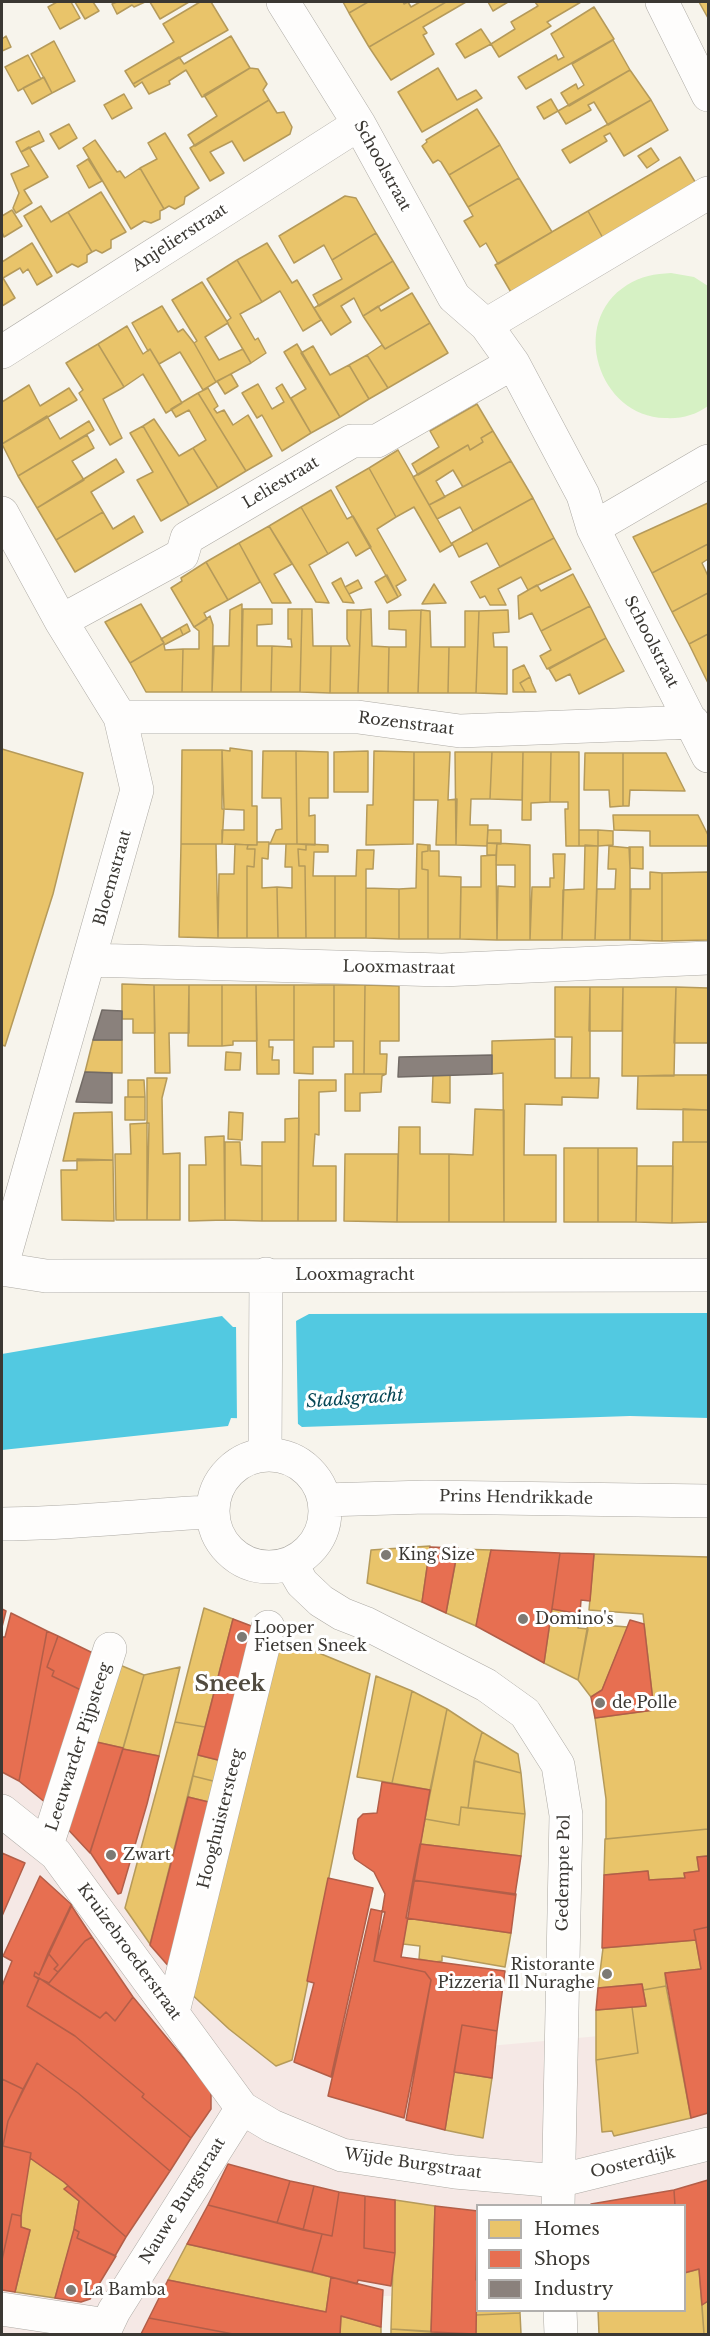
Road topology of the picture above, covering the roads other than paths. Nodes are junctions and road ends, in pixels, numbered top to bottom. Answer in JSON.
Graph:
{"nodes":[{"id":1,"x":283,"y":2,"type":"edge"},
{"id":2,"x":662,"y":2,"type":"edge"},
{"id":3,"x":708,"y":95,"type":"edge"},
{"id":4,"x":359,"y":124,"type":"junction"},
{"id":5,"x":708,"y":193,"type":"edge"},
{"id":6,"x":486,"y":325,"type":"junction"},
{"id":7,"x":2,"y":352,"type":"edge"},
{"id":8,"x":513,"y":363,"type":"junction"},
{"id":9,"x":708,"y":461,"type":"edge"},
{"id":10,"x":2,"y":513,"type":"edge"},
{"id":11,"x":593,"y":528,"type":"junction"},
{"id":12,"x":61,"y":621,"type":"junction"},
{"id":13,"x":120,"y":717,"type":"junction"},
{"id":14,"x":693,"y":723,"type":"junction"},
{"id":15,"x":708,"y":756,"type":"edge"},
{"id":16,"x":708,"y":958,"type":"edge"},
{"id":17,"x":89,"y":960,"type":"junction"},
{"id":18,"x":2,"y":1267,"type":"edge"},
{"id":19,"x":266,"y":1274,"type":"junction"},
{"id":20,"x":708,"y":1275,"type":"edge"},
{"id":21,"x":266,"y":1441,"type":"junction"},
{"id":22,"x":324,"y":1500,"type":"junction"},
{"id":23,"x":708,"y":1501,"type":"edge"},
{"id":24,"x":212,"y":1512,"type":"junction"},
{"id":25,"x":2,"y":1524,"type":"edge"},
{"id":26,"x":291,"y":1564,"type":"junction"},
{"id":27,"x":268,"y":1627,"type":"dead end"},
{"id":28,"x":110,"y":1649,"type":"dead end"},
{"id":29,"x":2,"y":1811,"type":"edge"},
{"id":30,"x":47,"y":1845,"type":"junction"},
{"id":31,"x":174,"y":2012,"type":"junction"},
{"id":32,"x":242,"y":2108,"type":"junction"},
{"id":33,"x":708,"y":2144,"type":"edge"},
{"id":34,"x":558,"y":2193,"type":"edge"},
{"id":35,"x":2,"y":2309,"type":"edge"},
{"id":36,"x":560,"y":2312,"type":"edge"},
{"id":37,"x":105,"y":2330,"type":"edge"},
{"id":38,"x":561,"y":2334,"type":"edge"}],
"edges":[{"from":1,"to":4,"type":"street","name":"Schoolstraat"},
{"from":2,"to":3,"type":"street"},
{"from":4,"to":6,"type":"street","name":"Schoolstraat"},
{"from":4,"to":7,"type":"street","name":"Anjelierstraat"},
{"from":5,"to":6,"type":"street"},
{"from":6,"to":8,"type":"street","name":"Schoolstraat"},
{"from":8,"to":11,"type":"street","name":"Schoolstraat"},
{"from":8,"to":12,"type":"street","name":"Leliestraat"},
{"from":9,"to":11,"type":"street"},
{"from":10,"to":12,"type":"street","name":"Bloemstraat"},
{"from":11,"to":14,"type":"street","name":"Schoolstraat"},
{"from":12,"to":13,"type":"street","name":"Bloemstraat"},
{"from":13,"to":14,"type":"street","name":"Rozenstraat"},
{"from":13,"to":17,"type":"street","name":"Bloemstraat"},
{"from":14,"to":15,"type":"street","name":"Schoolstraat"},
{"from":16,"to":17,"type":"street","name":"Looxmastraat"},
{"from":17,"to":18,"type":"street","name":"Bloemstraat"},
{"from":18,"to":19,"type":"street","name":"Looxmagracht"},
{"from":19,"to":20,"type":"street","name":"Looxmagracht"},
{"from":19,"to":21,"type":"street"},
{"from":21,"to":22,"type":"street"},
{"from":21,"to":24,"type":"street"},
{"from":22,"to":23,"type":"street","name":"Prins Hendrikkade"},
{"from":22,"to":26,"type":"street"},
{"from":24,"to":25,"type":"street"},
{"from":24,"to":26,"type":"street"},
{"from":26,"to":34,"type":"street","name":"Gedempte Pol"},
{"from":27,"to":31,"type":"street","name":"Hooghuistersteeg"},
{"from":28,"to":30,"type":"street","name":"Leeuwarder Pijpsteeg"},
{"from":29,"to":30,"type":"street","name":"Kruizebroederstraat"},
{"from":30,"to":31,"type":"street","name":"Kruizebroederstraat"},
{"from":31,"to":32,"type":"street","name":"Kruizebroederstraat"},
{"from":32,"to":34,"type":"street","name":"Wijde Burgstraat"},
{"from":32,"to":37,"type":"street","name":"Nauwe Burgstraat"},
{"from":33,"to":34,"type":"street","name":"Oosterdijk"},
{"from":35,"to":37,"type":"street"},
{"from":36,"to":38,"type":"street"}]}
